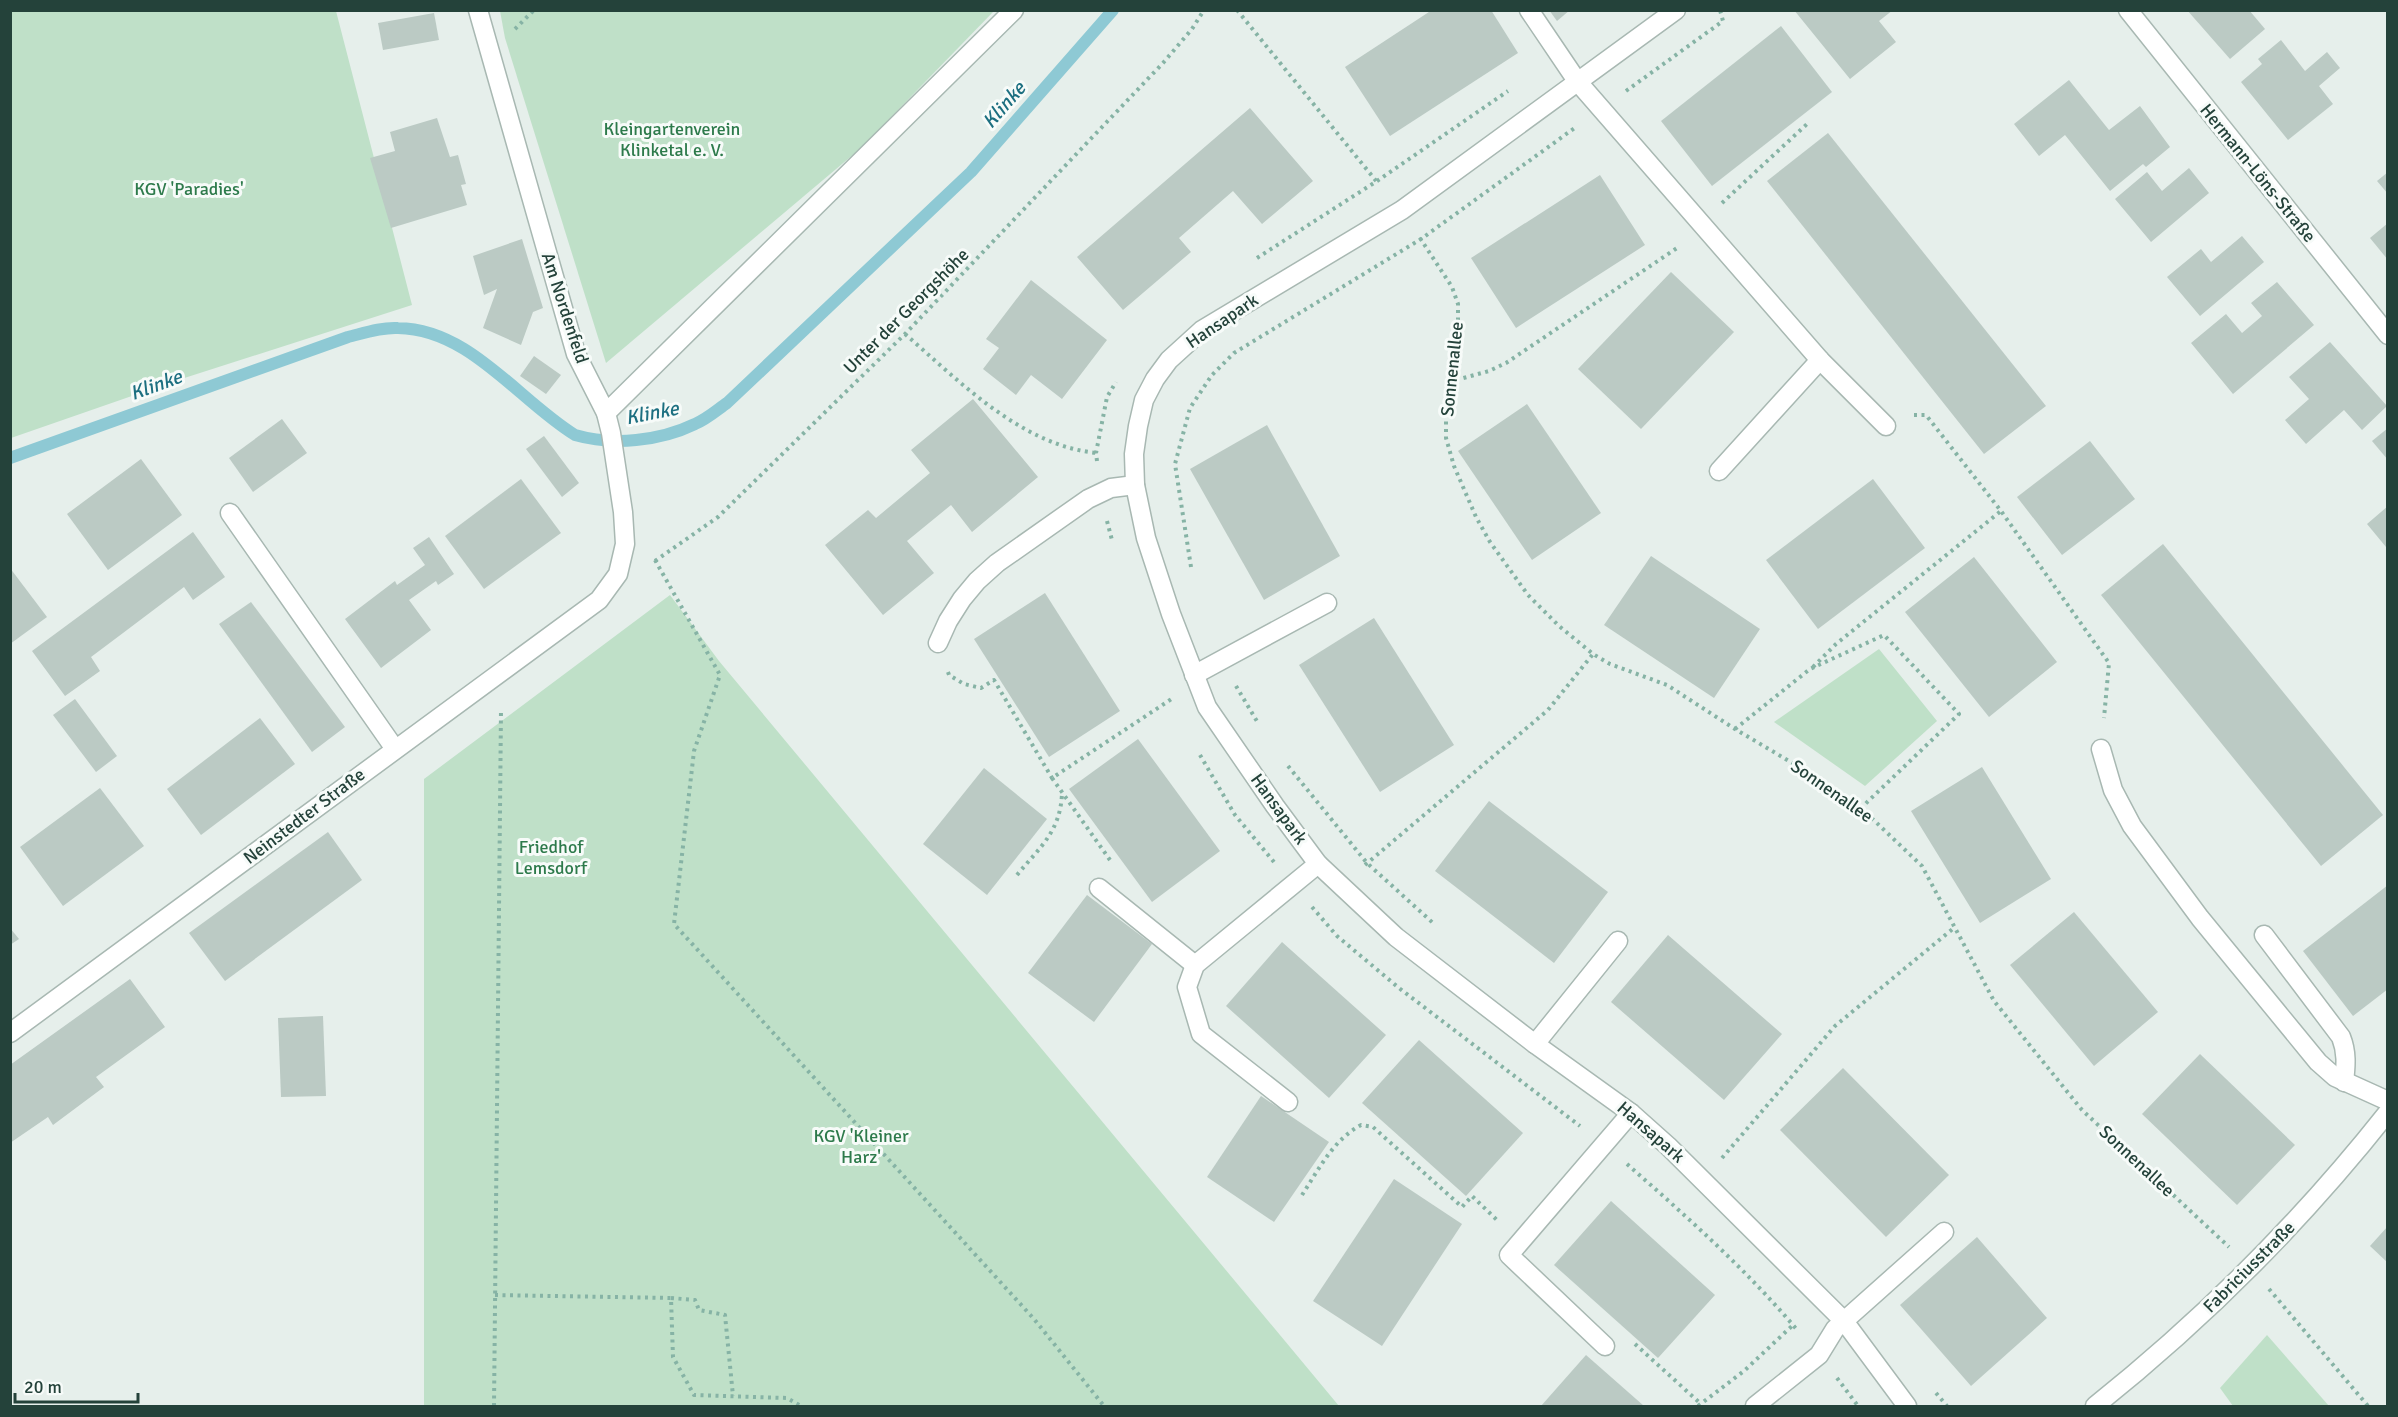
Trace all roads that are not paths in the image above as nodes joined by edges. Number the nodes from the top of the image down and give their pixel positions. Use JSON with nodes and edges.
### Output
{"nodes":[{"id":1,"x":478,"y":10,"type":"edge"},
{"id":2,"x":1014,"y":10,"type":"edge"},
{"id":3,"x":1528,"y":10,"type":"edge"},
{"id":4,"x":1676,"y":10,"type":"edge"},
{"id":5,"x":2128,"y":10,"type":"edge"},
{"id":6,"x":1577,"y":81,"type":"junction"},
{"id":7,"x":2388,"y":335,"type":"edge"},
{"id":8,"x":1820,"y":360,"type":"junction"},
{"id":9,"x":606,"y":413,"type":"junction"},
{"id":10,"x":1886,"y":426,"type":"road end"},
{"id":11,"x":1719,"y":471,"type":"dead end"},
{"id":12,"x":1135,"y":484,"type":"junction"},
{"id":13,"x":230,"y":513,"type":"dead end"},
{"id":14,"x":599,"y":600,"type":"joint"},
{"id":15,"x":1327,"y":603,"type":"dead end"},
{"id":16,"x":938,"y":643,"type":"road end"},
{"id":17,"x":1194,"y":675,"type":"junction"},
{"id":18,"x":395,"y":749,"type":"junction"},
{"id":19,"x":2101,"y":749,"type":"road end"},
{"id":20,"x":1318,"y":864,"type":"junction"},
{"id":21,"x":1099,"y":888,"type":"dead end"},
{"id":22,"x":2264,"y":935,"type":"dead end"},
{"id":23,"x":1618,"y":941,"type":"dead end"},
{"id":24,"x":1195,"y":965,"type":"junction"},
{"id":25,"x":10,"y":1033,"type":"edge"},
{"id":26,"x":1535,"y":1044,"type":"junction"},
{"id":27,"x":2344,"y":1082,"type":"junction"},
{"id":28,"x":2388,"y":1101,"type":"edge"},
{"id":29,"x":1288,"y":1102,"type":"dead end"},
{"id":30,"x":2388,"y":1112,"type":"edge"},
{"id":31,"x":1631,"y":1113,"type":"junction"},
{"id":32,"x":1944,"y":1232,"type":"dead end"},
{"id":33,"x":1844,"y":1321,"type":"junction"},
{"id":34,"x":1605,"y":1346,"type":"dead end"},
{"id":35,"x":1755,"y":1407,"type":"edge"},
{"id":36,"x":1907,"y":1407,"type":"edge"},
{"id":37,"x":2095,"y":1407,"type":"edge"}],
"edges":[{"from":1,"to":9,"type":"street","name":"Am Nordenfeld"},
{"from":2,"to":9,"type":"street"},
{"from":3,"to":6,"type":"street"},
{"from":4,"to":6,"type":"street","name":"Hansapark"},
{"from":5,"to":7,"type":"street","name":"Hermann-Löns-Straße"},
{"from":6,"to":8,"type":"street"},
{"from":6,"to":12,"type":"street","name":"Hansapark"},
{"from":8,"to":10,"type":"street"},
{"from":8,"to":11,"type":"street"},
{"from":9,"to":14,"type":"street","name":"Am Nordenfeld"},
{"from":12,"to":16,"type":"street"},
{"from":12,"to":17,"type":"street","name":"Hansapark"},
{"from":13,"to":18,"type":"street"},
{"from":14,"to":18,"type":"street","name":"Neinstedter Straße"},
{"from":15,"to":17,"type":"street"},
{"from":17,"to":20,"type":"street","name":"Hansapark"},
{"from":18,"to":25,"type":"street","name":"Neinstedter Straße"},
{"from":19,"to":27,"type":"street"},
{"from":20,"to":24,"type":"street"},
{"from":20,"to":26,"type":"street","name":"Hansapark"},
{"from":21,"to":24,"type":"street"},
{"from":22,"to":27,"type":"street"},
{"from":23,"to":26,"type":"street"},
{"from":24,"to":29,"type":"street"},
{"from":26,"to":31,"type":"street","name":"Hansapark"},
{"from":27,"to":28,"type":"street"},
{"from":30,"to":37,"type":"street","name":"Fabriciusstraße"},
{"from":31,"to":33,"type":"street","name":"Hansapark"},
{"from":31,"to":34,"type":"street"},
{"from":32,"to":33,"type":"street"},
{"from":33,"to":35,"type":"street"},
{"from":33,"to":36,"type":"street","name":"Hansapark"}]}
